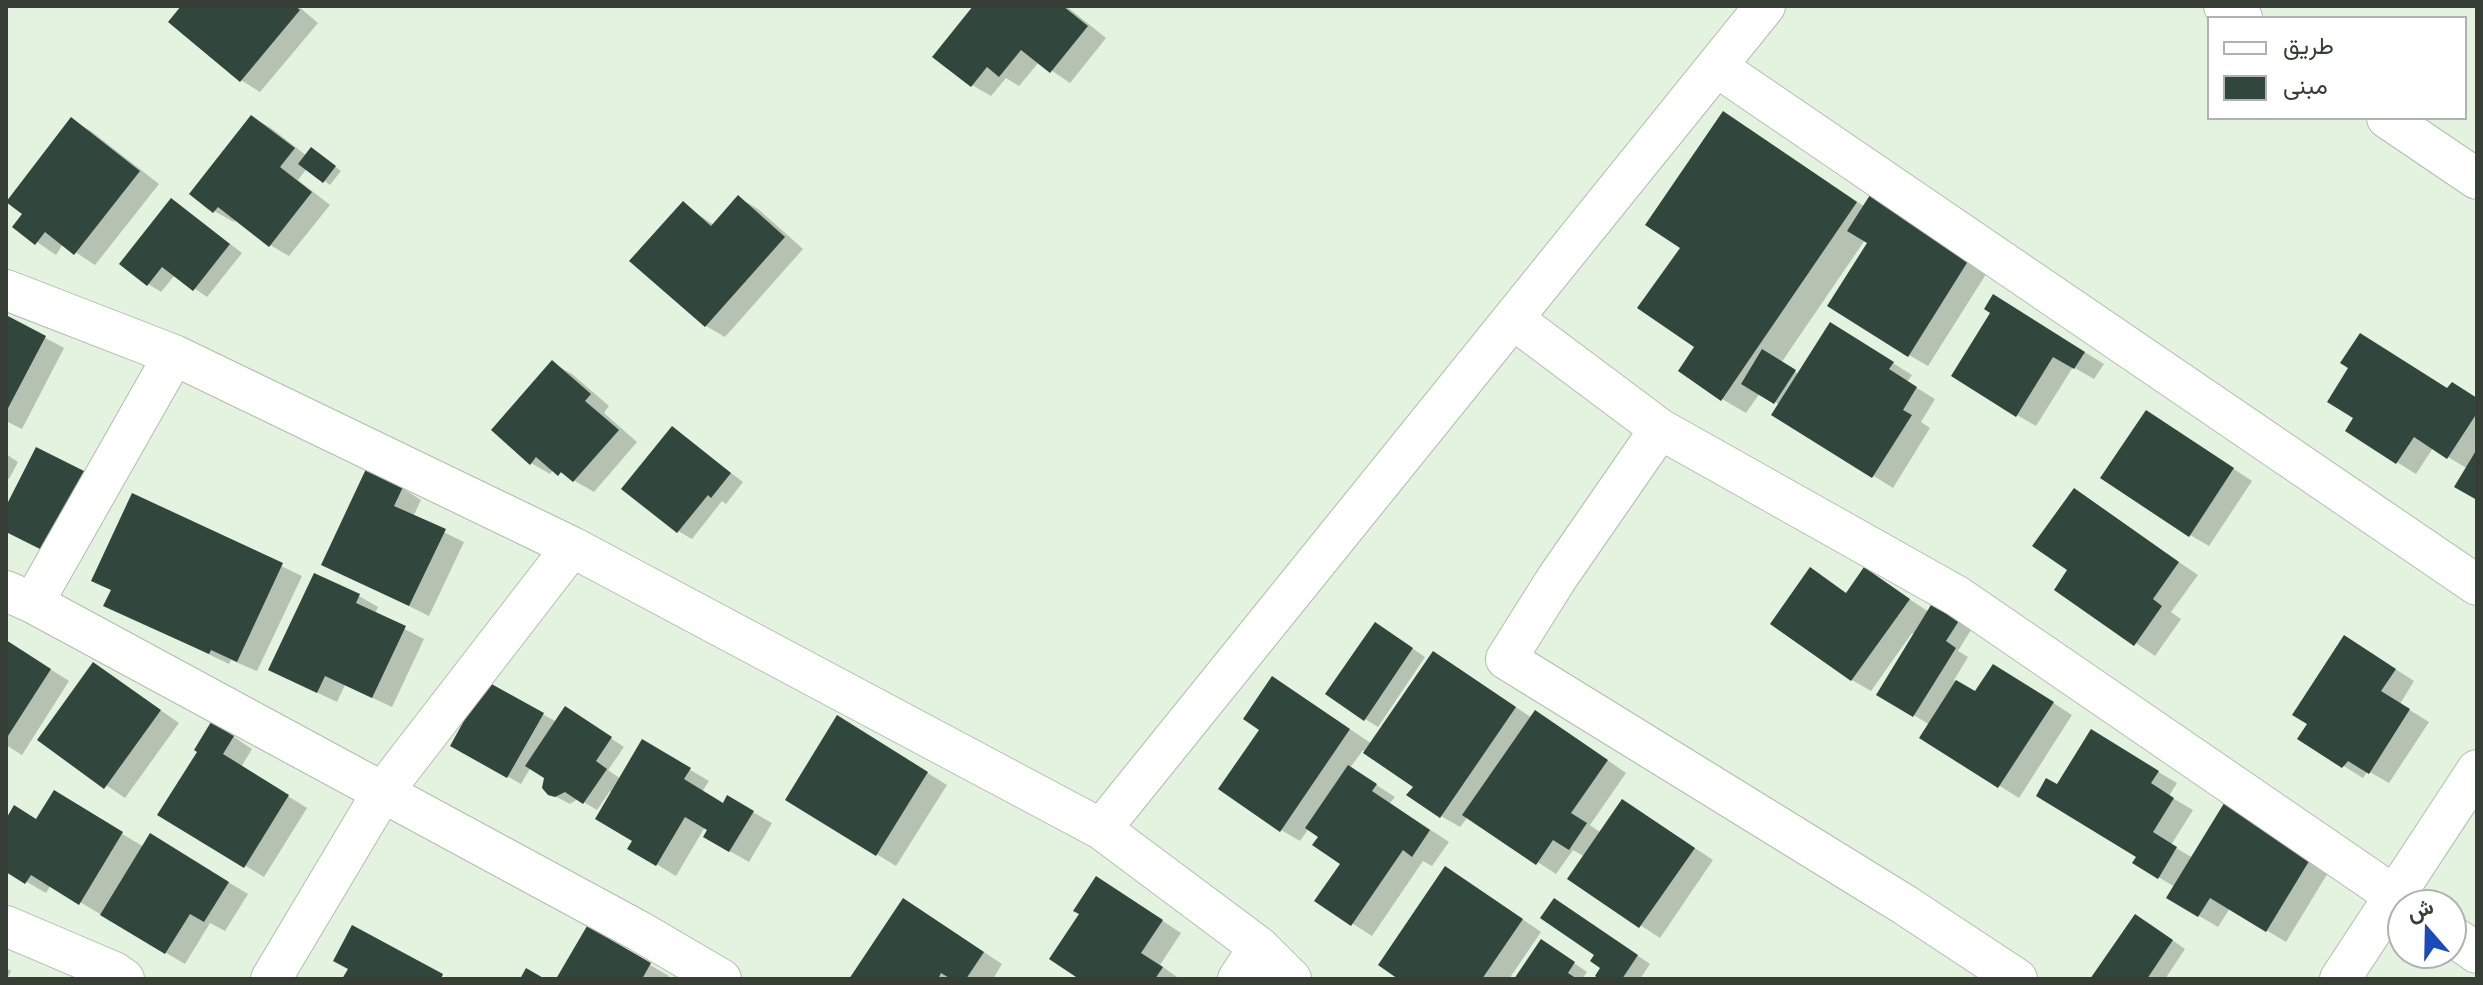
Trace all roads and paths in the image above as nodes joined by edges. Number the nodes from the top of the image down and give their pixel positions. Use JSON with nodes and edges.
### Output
{"nodes":[{"id":1,"x":1765,"y":6,"type":"edge"},
{"id":2,"x":1717,"y":67,"type":"junction"},
{"id":3,"x":2390,"y":120,"type":"edge"},
{"id":4,"x":2477,"y":179,"type":"edge"},
{"id":5,"x":6,"y":290,"type":"edge"},
{"id":6,"x":1513,"y":319,"type":"junction"},
{"id":7,"x":174,"y":355,"type":"junction"},
{"id":8,"x":1660,"y":429,"type":"junction"},
{"id":9,"x":572,"y":547,"type":"junction"},
{"id":10,"x":2477,"y":585,"type":"edge"},
{"id":11,"x":20,"y":597,"type":"edge"},
{"id":12,"x":2477,"y":770,"type":"edge"},
{"id":13,"x":382,"y":793,"type":"junction"},
{"id":14,"x":1101,"y":829,"type":"junction"},
{"id":15,"x":2407,"y":889,"type":"edge"},
{"id":16,"x":2387,"y":890,"type":"edge"},
{"id":17,"x":2387,"y":918,"type":"edge"},
{"id":18,"x":6,"y":926,"type":"edge"},
{"id":19,"x":1248,"y":963,"type":"edge"},
{"id":20,"x":124,"y":979,"type":"edge"},
{"id":21,"x":271,"y":979,"type":"edge"},
{"id":22,"x":721,"y":979,"type":"edge"},
{"id":23,"x":1291,"y":979,"type":"edge"},
{"id":24,"x":2017,"y":979,"type":"edge"},
{"id":25,"x":2340,"y":979,"type":"edge"}],
"edges":[{"from":1,"to":2,"type":"street"},
{"from":2,"to":6,"type":"street"},
{"from":2,"to":10,"type":"street"},
{"from":3,"to":4,"type":"street"},
{"from":5,"to":7,"type":"street"},
{"from":6,"to":8,"type":"street"},
{"from":6,"to":14,"type":"street"},
{"from":7,"to":9,"type":"street"},
{"from":7,"to":11,"type":"street"},
{"from":8,"to":16,"type":"street"},
{"from":8,"to":24,"type":"street"},
{"from":9,"to":13,"type":"street"},
{"from":9,"to":14,"type":"street"},
{"from":11,"to":13,"type":"street"},
{"from":12,"to":15,"type":"street"},
{"from":13,"to":21,"type":"street"},
{"from":13,"to":22,"type":"street"},
{"from":14,"to":19,"type":"street"},
{"from":17,"to":25,"type":"street"},
{"from":18,"to":20,"type":"street"},
{"from":19,"to":23,"type":"street"}]}
